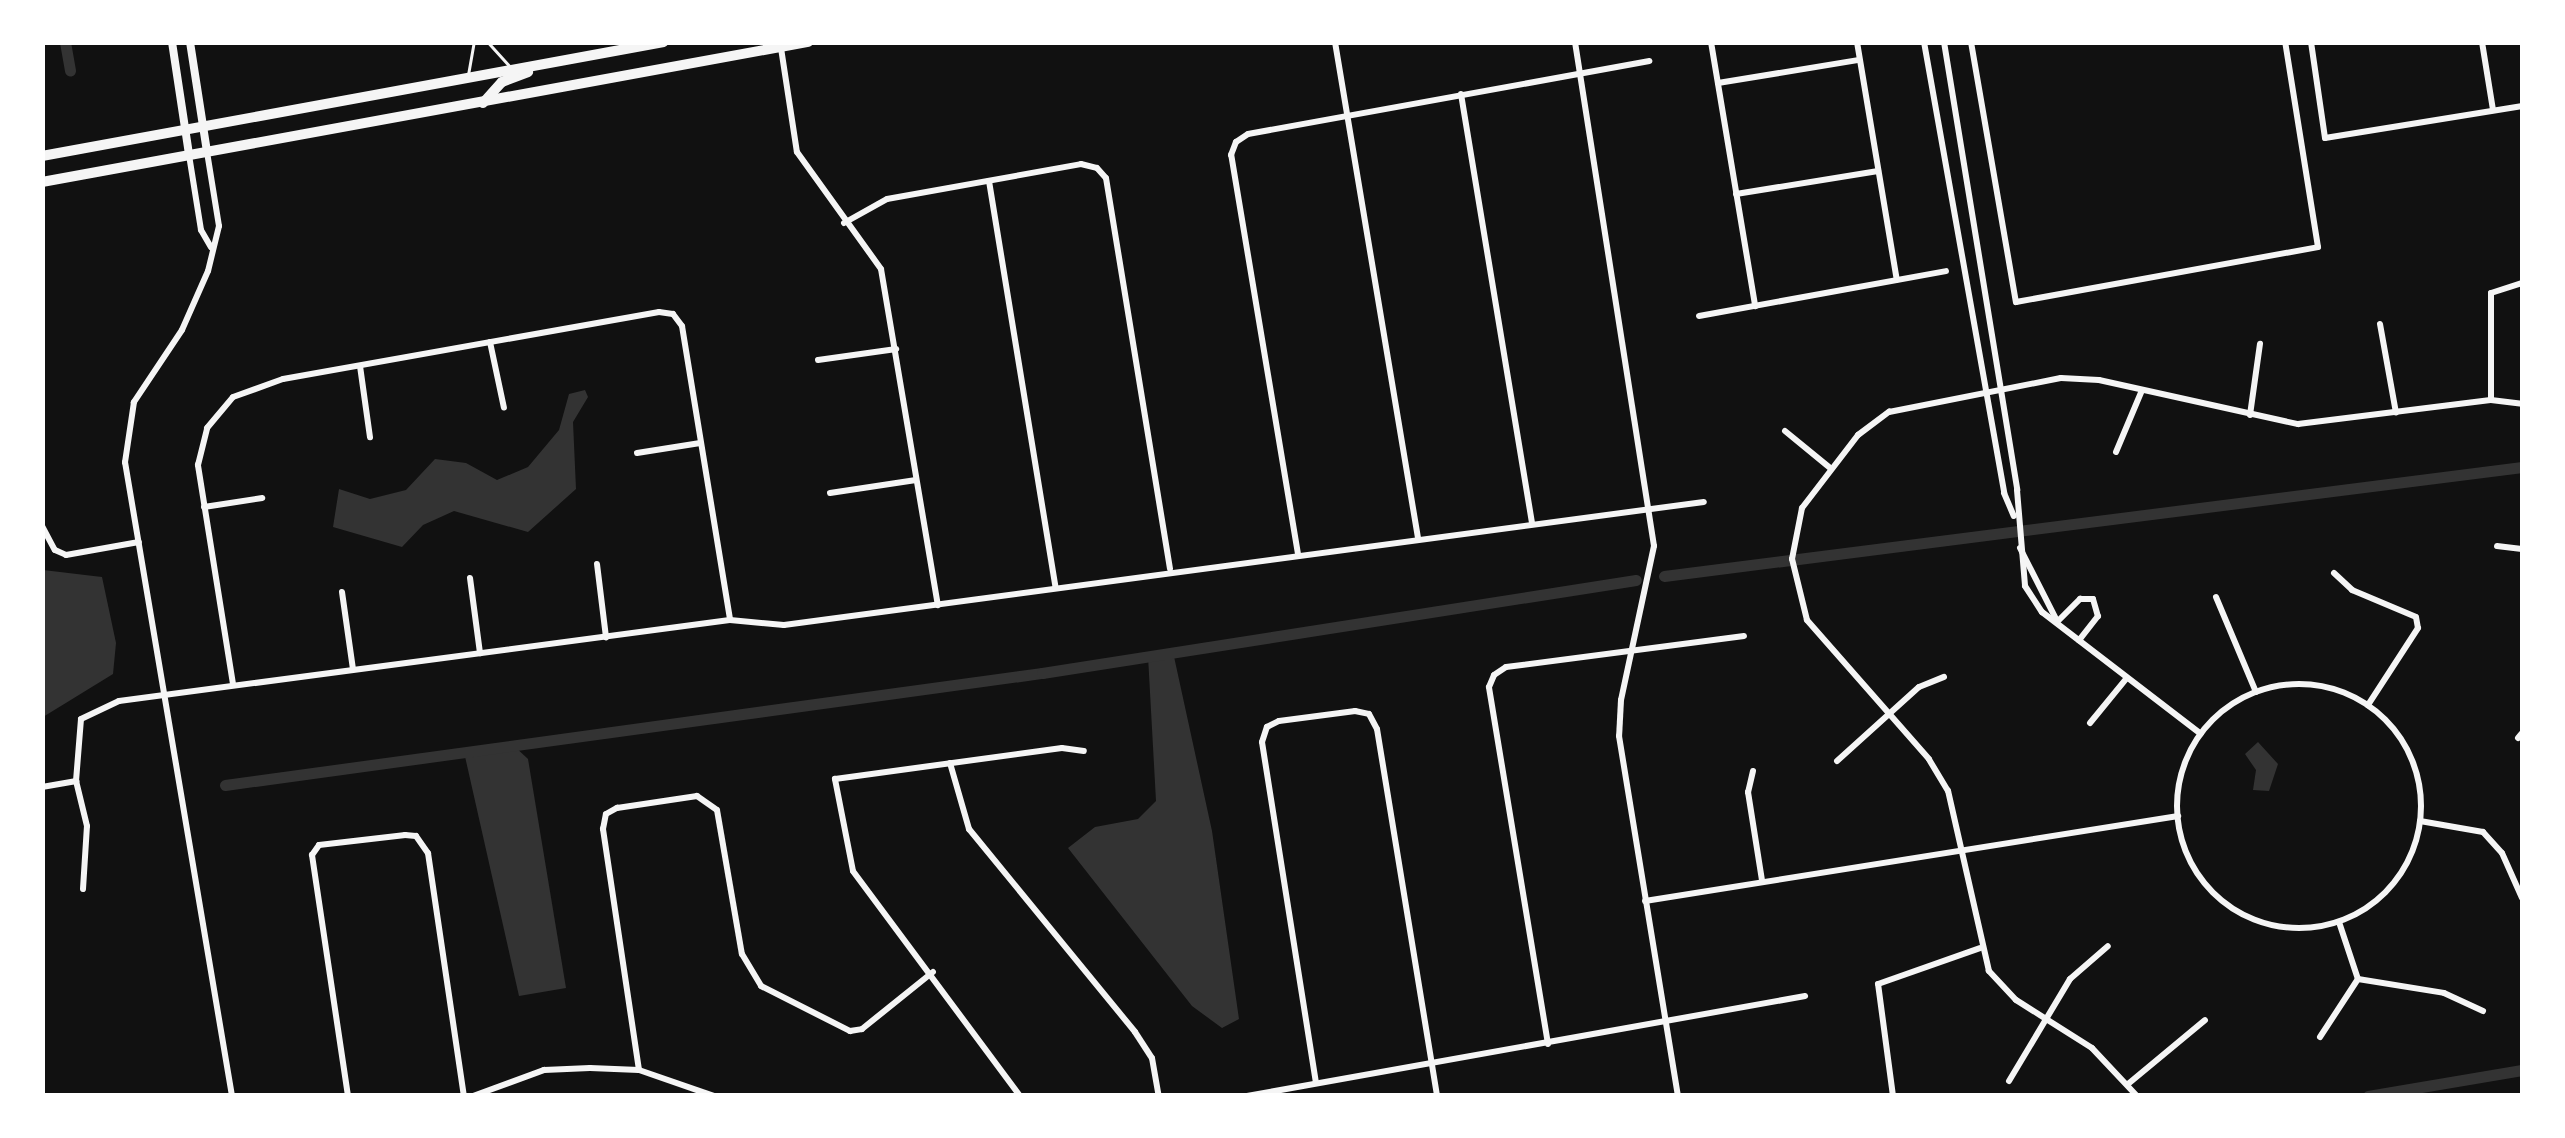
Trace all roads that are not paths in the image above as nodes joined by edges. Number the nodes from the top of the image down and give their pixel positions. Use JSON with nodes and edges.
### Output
{"nodes":[{"id":1,"x":172,"y":42,"type":"edge"},
{"id":2,"x":190,"y":42,"type":"edge"},
{"id":3,"x":474,"y":42,"type":"edge"},
{"id":4,"x":488,"y":42,"type":"edge"},
{"id":5,"x":664,"y":42,"type":"edge"},
{"id":6,"x":753,"y":42,"type":"edge"},
{"id":7,"x":808,"y":42,"type":"edge"},
{"id":8,"x":1335,"y":42,"type":"edge"},
{"id":9,"x":1575,"y":42,"type":"edge"},
{"id":10,"x":1711,"y":42,"type":"edge"},
{"id":11,"x":1856,"y":42,"type":"edge"},
{"id":12,"x":1924,"y":42,"type":"edge"},
{"id":13,"x":1944,"y":42,"type":"edge"},
{"id":14,"x":1971,"y":42,"type":"edge"},
{"id":15,"x":2285,"y":42,"type":"edge"},
{"id":16,"x":2311,"y":42,"type":"edge"},
{"id":17,"x":2482,"y":42,"type":"edge"},
{"id":18,"x":782,"y":45,"type":"edge"},
{"id":19,"x":735,"y":55,"type":"junction"},
{"id":20,"x":1649,"y":60,"type":"dead end"},
{"id":21,"x":1860,"y":60,"type":"junction"},
{"id":22,"x":547,"y":64,"type":"junction"},
{"id":23,"x":514,"y":70,"type":"junction"},
{"id":24,"x":1580,"y":72,"type":"junction"},
{"id":25,"x":466,"y":79,"type":"junction"},
{"id":26,"x":1717,"y":83,"type":"junction"},
{"id":27,"x":1461,"y":94,"type":"junction"},
{"id":28,"x":483,"y":102,"type":"junction"},
{"id":29,"x":2522,"y":106,"type":"edge"},
{"id":30,"x":2493,"y":110,"type":"junction"},
{"id":31,"x":1348,"y":116,"type":"junction"},
{"id":32,"x":203,"y":128,"type":"junction"},
{"id":33,"x":185,"y":132,"type":"junction"},
{"id":34,"x":207,"y":152,"type":"junction"},
{"id":35,"x":189,"y":155,"type":"junction"},
{"id":36,"x":42,"y":156,"type":"edge"},
{"id":37,"x":1878,"y":171,"type":"junction"},
{"id":38,"x":989,"y":181,"type":"junction"},
{"id":39,"x":42,"y":182,"type":"edge"},
{"id":40,"x":1736,"y":194,"type":"junction"},
{"id":41,"x":844,"y":223,"type":"junction"},
{"id":42,"x":212,"y":248,"type":"junction"},
{"id":43,"x":1946,"y":271,"type":"dead end"},
{"id":44,"x":1896,"y":280,"type":"junction"},
{"id":45,"x":2522,"y":283,"type":"edge"},
{"id":46,"x":1755,"y":306,"type":"junction"},
{"id":47,"x":1987,"y":306,"type":"junction"},
{"id":48,"x":1972,"y":310,"type":"junction"},
{"id":49,"x":1699,"y":316,"type":"dead end"},
{"id":50,"x":2380,"y":324,"type":"dead end"},
{"id":51,"x":490,"y":342,"type":"junction"},
{"id":52,"x":2260,"y":344,"type":"dead end"},
{"id":53,"x":896,"y":349,"type":"junction"},
{"id":54,"x":818,"y":360,"type":"dead end"},
{"id":55,"x":360,"y":366,"type":"junction"},
{"id":56,"x":2000,"y":388,"type":"junction"},
{"id":57,"x":1986,"y":390,"type":"junction"},
{"id":58,"x":2142,"y":390,"type":"junction"},
{"id":59,"x":2491,"y":400,"type":"junction"},
{"id":60,"x":2522,"y":404,"type":"edge"},
{"id":61,"x":504,"y":408,"type":"dead end"},
{"id":62,"x":2396,"y":413,"type":"junction"},
{"id":63,"x":2250,"y":416,"type":"junction"},
{"id":64,"x":1784,"y":431,"type":"dead end"},
{"id":65,"x":370,"y":437,"type":"dead end"},
{"id":66,"x":700,"y":443,"type":"junction"},
{"id":67,"x":2116,"y":452,"type":"dead end"},
{"id":68,"x":637,"y":453,"type":"dead end"},
{"id":69,"x":1829,"y":467,"type":"junction"},
{"id":70,"x":916,"y":480,"type":"junction"},
{"id":71,"x":830,"y":493,"type":"dead end"},
{"id":72,"x":262,"y":498,"type":"dead end"},
{"id":73,"x":1704,"y":502,"type":"dead end"},
{"id":74,"x":204,"y":507,"type":"junction"},
{"id":75,"x":1650,"y":508,"type":"junction"},
{"id":76,"x":2015,"y":517,"type":"junction"},
{"id":77,"x":1532,"y":522,"type":"junction"},
{"id":78,"x":42,"y":526,"type":"edge"},
{"id":79,"x":1418,"y":538,"type":"junction"},
{"id":80,"x":139,"y":542,"type":"junction"},
{"id":81,"x":2019,"y":545,"type":"junction"},
{"id":82,"x":2497,"y":546,"type":"dead end"},
{"id":83,"x":2522,"y":549,"type":"edge"},
{"id":84,"x":1298,"y":554,"type":"junction"},
{"id":85,"x":597,"y":564,"type":"dead end"},
{"id":86,"x":1170,"y":570,"type":"junction"},
{"id":87,"x":2334,"y":574,"type":"dead end"},
{"id":88,"x":470,"y":578,"type":"dead end"},
{"id":89,"x":1056,"y":588,"type":"junction"},
{"id":90,"x":342,"y":592,"type":"dead end"},
{"id":91,"x":2216,"y":597,"type":"dead end"},
{"id":92,"x":938,"y":605,"type":"junction"},
{"id":93,"x":730,"y":620,"type":"junction"},
{"id":94,"x":2057,"y":622,"type":"junction"},
{"id":95,"x":1744,"y":636,"type":"dead end"},
{"id":96,"x":606,"y":637,"type":"junction"},
{"id":97,"x":2079,"y":640,"type":"junction"},
{"id":98,"x":1630,"y":650,"type":"junction"},
{"id":99,"x":480,"y":654,"type":"junction"},
{"id":100,"x":353,"y":669,"type":"junction"},
{"id":101,"x":1944,"y":678,"type":"dead end"},
{"id":102,"x":2126,"y":679,"type":"junction"},
{"id":103,"x":234,"y":684,"type":"junction"},
{"id":104,"x":2256,"y":692,"type":"junction"},
{"id":105,"x":163,"y":694,"type":"junction"},
{"id":106,"x":2368,"y":705,"type":"junction"},
{"id":107,"x":1889,"y":716,"type":"junction"},
{"id":108,"x":2090,"y":723,"type":"dead end"},
{"id":109,"x":2201,"y":734,"type":"junction"},
{"id":110,"x":1084,"y":751,"type":"dead end"},
{"id":111,"x":1837,"y":761,"type":"dead end"},
{"id":112,"x":950,"y":762,"type":"junction"},
{"id":113,"x":1753,"y":771,"type":"dead end"},
{"id":114,"x":76,"y":781,"type":"junction"},
{"id":115,"x":42,"y":788,"type":"edge"},
{"id":116,"x":2178,"y":816,"type":"junction"},
{"id":117,"x":2420,"y":820,"type":"junction"},
{"id":118,"x":1963,"y":851,"type":"junction"},
{"id":119,"x":1762,"y":880,"type":"junction"},
{"id":120,"x":84,"y":889,"type":"dead end"},
{"id":121,"x":2522,"y":898,"type":"edge"},
{"id":122,"x":1646,"y":902,"type":"junction"},
{"id":123,"x":2338,"y":922,"type":"junction"},
{"id":124,"x":2108,"y":946,"type":"dead end"},
{"id":125,"x":1980,"y":948,"type":"junction"},
{"id":126,"x":932,"y":972,"type":"junction"},
{"id":127,"x":2358,"y":979,"type":"junction"},
{"id":128,"x":1805,"y":996,"type":"dead end"},
{"id":129,"x":2483,"y":1011,"type":"dead end"},
{"id":130,"x":2046,"y":1019,"type":"junction"},
{"id":131,"x":2205,"y":1020,"type":"dead end"},
{"id":132,"x":1665,"y":1021,"type":"junction"},
{"id":133,"x":2320,"y":1038,"type":"dead end"},
{"id":134,"x":1548,"y":1044,"type":"junction"},
{"id":135,"x":1432,"y":1065,"type":"junction"},
{"id":136,"x":639,"y":1070,"type":"junction"},
{"id":137,"x":2009,"y":1081,"type":"dead end"},
{"id":138,"x":1316,"y":1083,"type":"junction"},
{"id":139,"x":2128,"y":1084,"type":"junction"},
{"id":140,"x":232,"y":1096,"type":"edge"},
{"id":141,"x":348,"y":1096,"type":"edge"},
{"id":142,"x":464,"y":1096,"type":"edge"},
{"id":143,"x":473,"y":1096,"type":"edge"},
{"id":144,"x":714,"y":1096,"type":"edge"},
{"id":145,"x":1020,"y":1096,"type":"edge"},
{"id":146,"x":1159,"y":1096,"type":"edge"},
{"id":147,"x":1247,"y":1096,"type":"edge"},
{"id":148,"x":1437,"y":1096,"type":"edge"},
{"id":149,"x":1678,"y":1096,"type":"edge"},
{"id":150,"x":1893,"y":1096,"type":"edge"},
{"id":151,"x":2137,"y":1096,"type":"edge"}],
"edges":[{"from":1,"to":33,"type":"street"},
{"from":2,"to":32,"type":"street"},
{"from":3,"to":25,"type":"lane"},
{"from":4,"to":23,"type":"lane"},
{"from":5,"to":22,"type":"main road"},
{"from":6,"to":19,"type":"main road"},
{"from":7,"to":18,"type":"main road"},
{"from":8,"to":31,"type":"street"},
{"from":9,"to":24,"type":"street"},
{"from":10,"to":26,"type":"street"},
{"from":11,"to":21,"type":"street"},
{"from":12,"to":48,"type":"street"},
{"from":13,"to":47,"type":"street"},
{"from":14,"to":15,"type":"street"},
{"from":16,"to":30,"type":"street"},
{"from":17,"to":30,"type":"street"},
{"from":18,"to":19,"type":"main road"},
{"from":18,"to":41,"type":"street"},
{"from":19,"to":28,"type":"main road"},
{"from":20,"to":24,"type":"street"},
{"from":21,"to":26,"type":"street"},
{"from":21,"to":37,"type":"street"},
{"from":22,"to":23,"type":"main road"},
{"from":22,"to":28,"type":"main road"},
{"from":23,"to":25,"type":"main road"},
{"from":24,"to":27,"type":"street"},
{"from":24,"to":75,"type":"street"},
{"from":25,"to":32,"type":"main road"},
{"from":26,"to":40,"type":"street"},
{"from":27,"to":31,"type":"street"},
{"from":27,"to":77,"type":"street"},
{"from":28,"to":34,"type":"main road"},
{"from":29,"to":30,"type":"street"},
{"from":31,"to":79,"type":"street"},
{"from":31,"to":84,"type":"street"},
{"from":32,"to":33,"type":"main road"},
{"from":32,"to":34,"type":"street"},
{"from":33,"to":35,"type":"street"},
{"from":33,"to":36,"type":"main road"},
{"from":34,"to":35,"type":"main road"},
{"from":34,"to":42,"type":"street"},
{"from":35,"to":39,"type":"main road"},
{"from":35,"to":42,"type":"street"},
{"from":37,"to":40,"type":"street"},
{"from":37,"to":44,"type":"street"},
{"from":38,"to":41,"type":"street"},
{"from":38,"to":86,"type":"street"},
{"from":38,"to":89,"type":"street"},
{"from":40,"to":46,"type":"street"},
{"from":41,"to":53,"type":"street"},
{"from":42,"to":80,"type":"street"},
{"from":43,"to":44,"type":"street"},
{"from":44,"to":46,"type":"street"},
{"from":45,"to":59,"type":"street"},
{"from":46,"to":49,"type":"street"},
{"from":47,"to":48,"type":"street"},
{"from":47,"to":56,"type":"street"},
{"from":48,"to":57,"type":"street"},
{"from":50,"to":62,"type":"street"},
{"from":51,"to":55,"type":"street"},
{"from":51,"to":61,"type":"street"},
{"from":51,"to":66,"type":"street"},
{"from":52,"to":63,"type":"street"},
{"from":53,"to":54,"type":"street"},
{"from":53,"to":70,"type":"street"},
{"from":55,"to":65,"type":"street"},
{"from":55,"to":74,"type":"street"},
{"from":56,"to":57,"type":"street"},
{"from":56,"to":58,"type":"street"},
{"from":56,"to":76,"type":"street"},
{"from":57,"to":69,"type":"street"},
{"from":57,"to":76,"type":"street"},
{"from":58,"to":63,"type":"street"},
{"from":58,"to":67,"type":"street"},
{"from":59,"to":60,"type":"street"},
{"from":59,"to":62,"type":"street"},
{"from":62,"to":63,"type":"street"},
{"from":64,"to":69,"type":"street"},
{"from":66,"to":68,"type":"street"},
{"from":66,"to":93,"type":"street"},
{"from":69,"to":107,"type":"street"},
{"from":70,"to":71,"type":"street"},
{"from":70,"to":92,"type":"street"},
{"from":72,"to":74,"type":"street"},
{"from":73,"to":75,"type":"street"},
{"from":74,"to":103,"type":"street"},
{"from":75,"to":77,"type":"street"},
{"from":75,"to":98,"type":"street"},
{"from":76,"to":81,"type":"street"},
{"from":77,"to":79,"type":"street"},
{"from":78,"to":80,"type":"street"},
{"from":79,"to":84,"type":"street"},
{"from":80,"to":105,"type":"street"},
{"from":81,"to":94,"type":"street"},
{"from":81,"to":94,"type":"street"},
{"from":82,"to":83,"type":"street"},
{"from":84,"to":86,"type":"street"},
{"from":85,"to":96,"type":"street"},
{"from":86,"to":89,"type":"street"},
{"from":87,"to":106,"type":"street"},
{"from":88,"to":99,"type":"street"},
{"from":89,"to":92,"type":"street"},
{"from":90,"to":100,"type":"street"},
{"from":91,"to":104,"type":"street"},
{"from":92,"to":93,"type":"street"},
{"from":93,"to":96,"type":"street"},
{"from":94,"to":97,"type":"street"},
{"from":94,"to":97,"type":"street"},
{"from":95,"to":98,"type":"street"},
{"from":96,"to":99,"type":"street"},
{"from":97,"to":102,"type":"street"},
{"from":98,"to":122,"type":"street"},
{"from":98,"to":134,"type":"street"},
{"from":99,"to":100,"type":"street"},
{"from":100,"to":103,"type":"street"},
{"from":101,"to":107,"type":"street"},
{"from":102,"to":108,"type":"street"},
{"from":102,"to":109,"type":"street"},
{"from":103,"to":105,"type":"street"},
{"from":104,"to":106,"type":"street"},
{"from":104,"to":109,"type":"street"},
{"from":105,"to":114,"type":"street"},
{"from":105,"to":140,"type":"street"},
{"from":106,"to":117,"type":"street"},
{"from":107,"to":111,"type":"street"},
{"from":107,"to":118,"type":"street"},
{"from":109,"to":116,"type":"street"},
{"from":110,"to":112,"type":"street"},
{"from":112,"to":126,"type":"street"},
{"from":112,"to":146,"type":"street"},
{"from":113,"to":119,"type":"street"},
{"from":114,"to":115,"type":"street"},
{"from":114,"to":120,"type":"street"},
{"from":116,"to":118,"type":"street"},
{"from":116,"to":123,"type":"street"},
{"from":117,"to":121,"type":"street"},
{"from":117,"to":123,"type":"street"},
{"from":118,"to":119,"type":"street"},
{"from":118,"to":125,"type":"street"},
{"from":119,"to":122,"type":"street"},
{"from":122,"to":132,"type":"street"},
{"from":123,"to":127,"type":"street"},
{"from":124,"to":130,"type":"street"},
{"from":125,"to":130,"type":"street"},
{"from":125,"to":150,"type":"street"},
{"from":126,"to":136,"type":"street"},
{"from":126,"to":145,"type":"street"},
{"from":127,"to":129,"type":"street"},
{"from":127,"to":133,"type":"street"},
{"from":128,"to":132,"type":"street"},
{"from":130,"to":137,"type":"street"},
{"from":130,"to":139,"type":"street"},
{"from":131,"to":139,"type":"street"},
{"from":132,"to":134,"type":"street"},
{"from":132,"to":149,"type":"street"},
{"from":134,"to":135,"type":"street"},
{"from":135,"to":138,"type":"street"},
{"from":135,"to":138,"type":"street"},
{"from":135,"to":148,"type":"street"},
{"from":136,"to":143,"type":"street"},
{"from":136,"to":144,"type":"street"},
{"from":138,"to":147,"type":"street"},
{"from":139,"to":151,"type":"street"},
{"from":141,"to":142,"type":"street"}]}
